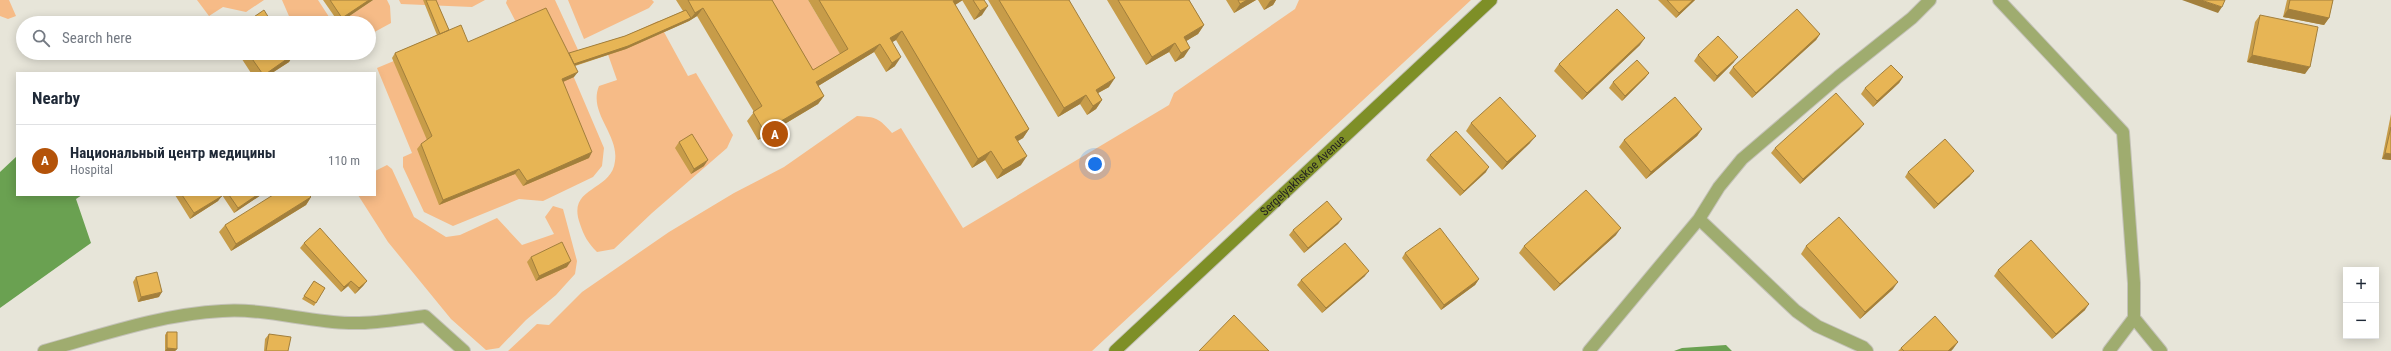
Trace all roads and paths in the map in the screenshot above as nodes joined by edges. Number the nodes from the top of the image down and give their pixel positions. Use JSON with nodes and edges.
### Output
{"nodes":[{"id":1,"x":1492,"y":0,"type":"edge"},
{"id":2,"x":1930,"y":0,"type":"edge"},
{"id":3,"x":1999,"y":0,"type":"edge"},
{"id":4,"x":1699,"y":219,"type":"junction"},
{"id":5,"x":2134,"y":318,"type":"junction"},
{"id":6,"x":44,"y":351,"type":"edge"},
{"id":7,"x":464,"y":351,"type":"edge"},
{"id":8,"x":1115,"y":351,"type":"edge"},
{"id":9,"x":1589,"y":351,"type":"edge"},
{"id":10,"x":1867,"y":351,"type":"edge"},
{"id":11,"x":2109,"y":351,"type":"edge"},
{"id":12,"x":2161,"y":351,"type":"edge"}],
"edges":[{"from":1,"to":8,"type":"main road","name":"Sergelyakhskoe Avenue"},
{"from":2,"to":4,"type":"street"},
{"from":3,"to":5,"type":"street"},
{"from":4,"to":9,"type":"street"},
{"from":4,"to":10,"type":"street"},
{"from":5,"to":11,"type":"street"},
{"from":5,"to":12,"type":"street"},
{"from":6,"to":7,"type":"street"}]}
